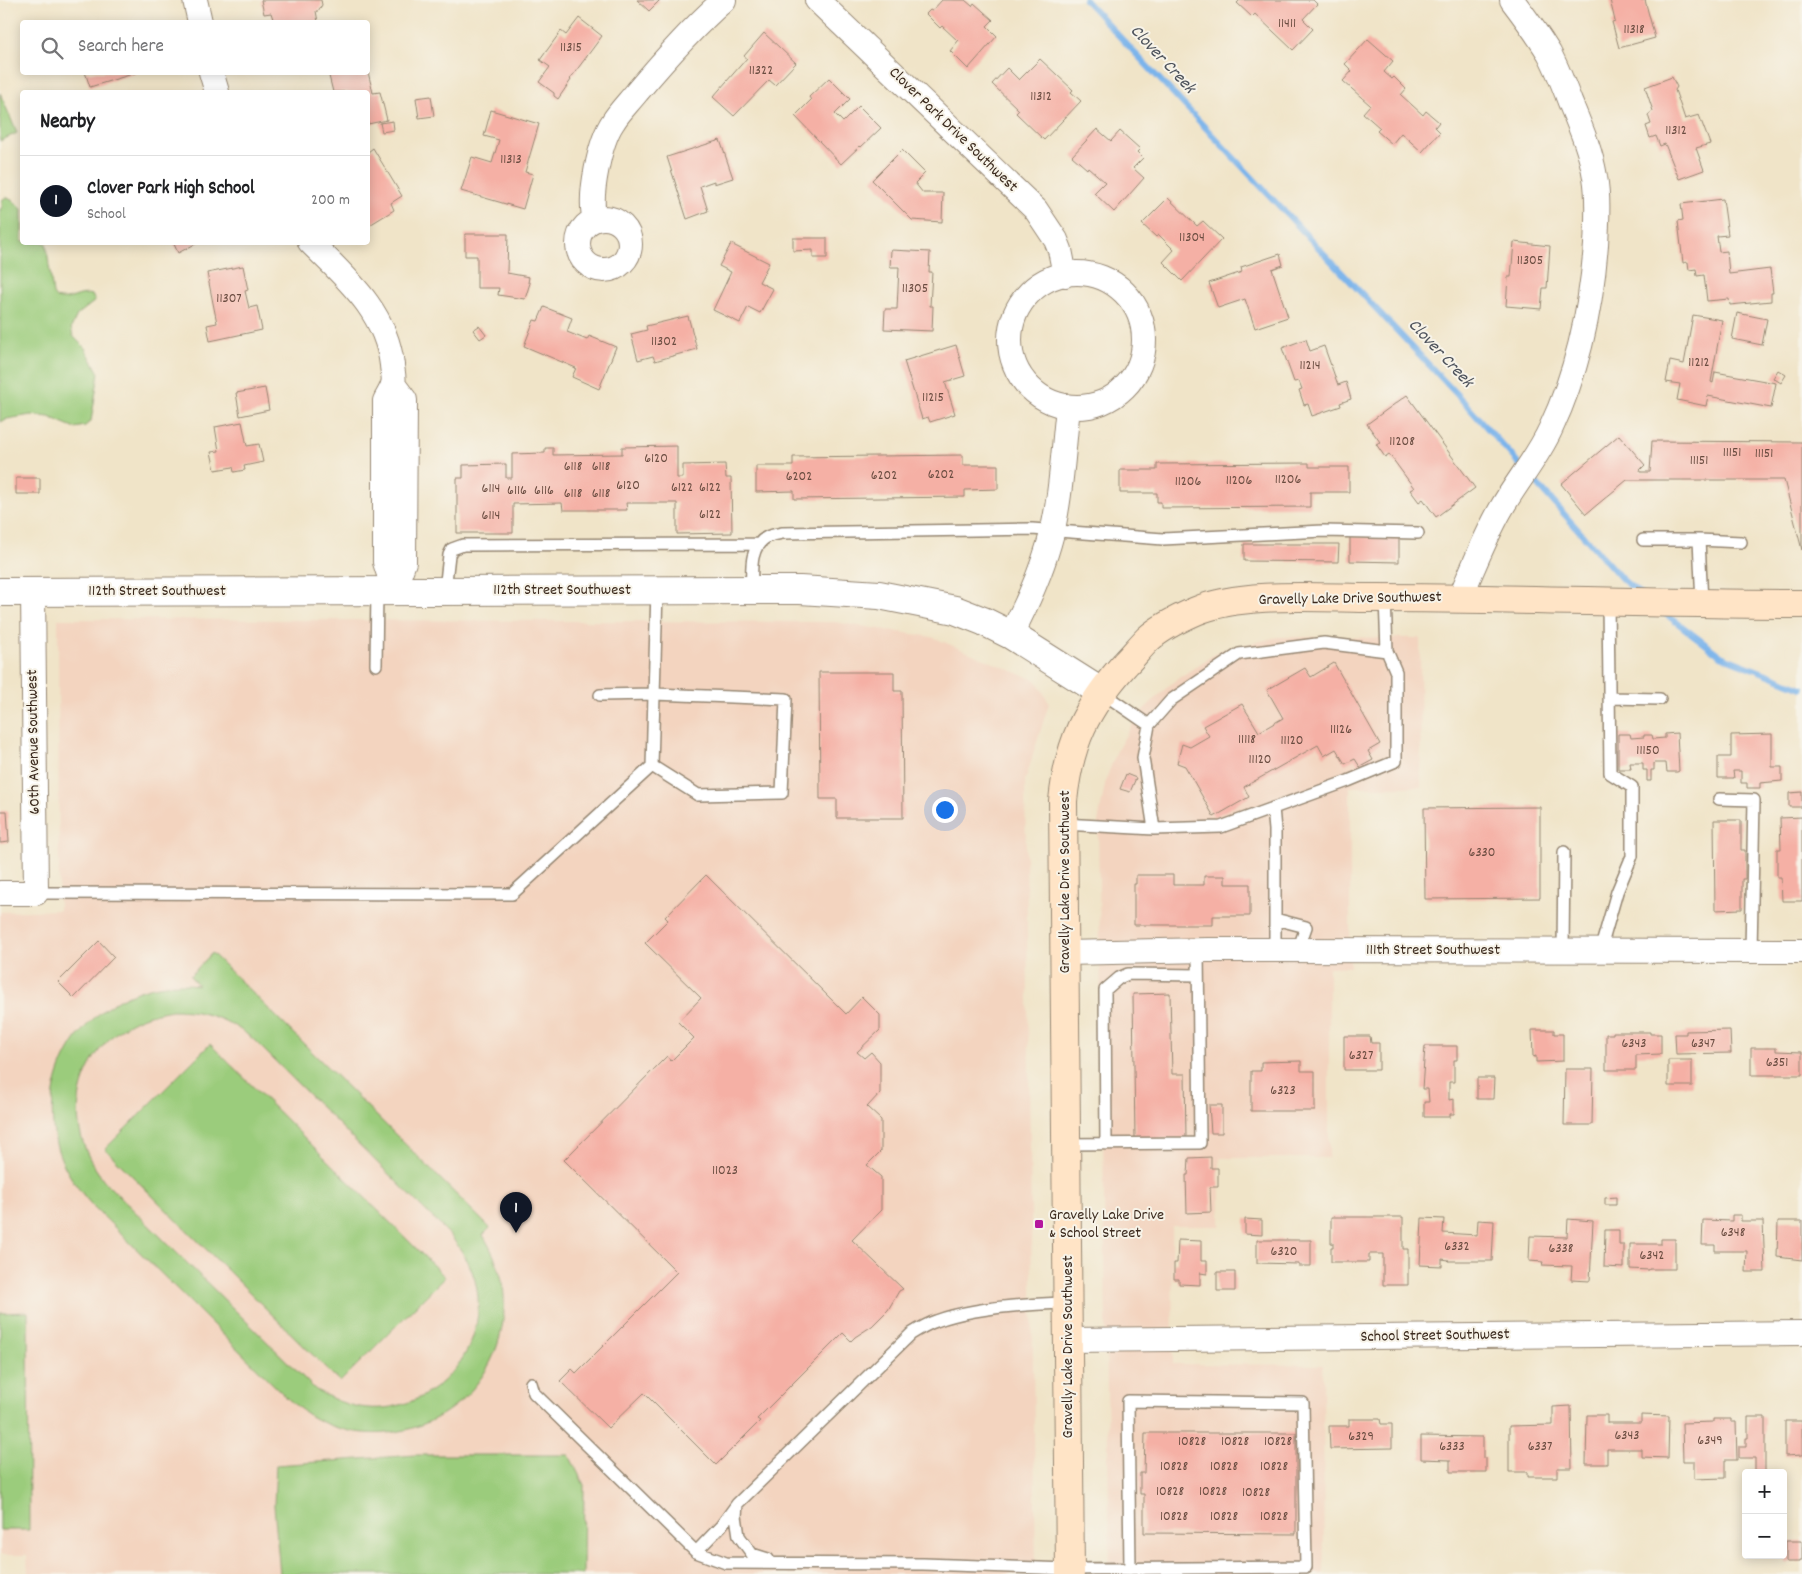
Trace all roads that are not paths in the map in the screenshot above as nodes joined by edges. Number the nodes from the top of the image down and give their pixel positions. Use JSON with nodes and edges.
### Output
{"nodes":[{"id":1,"x":195,"y":0,"type":"edge"},
{"id":2,"x":724,"y":0,"type":"edge"},
{"id":3,"x":817,"y":0,"type":"edge"},
{"id":4,"x":1512,"y":0,"type":"edge"},
{"id":5,"x":200,"y":20,"type":"edge"},
{"id":6,"x":211,"y":75,"type":"edge"},
{"id":7,"x":216,"y":90,"type":"edge"},
{"id":8,"x":595,"y":219,"type":"dead end"},
{"id":9,"x":313,"y":245,"type":"edge"},
{"id":10,"x":1065,"y":275,"type":"junction"},
{"id":11,"x":1068,"y":408,"type":"junction"},
{"id":12,"x":1052,"y":531,"type":"junction"},
{"id":13,"x":1418,"y":533,"type":"dead end"},
{"id":14,"x":1643,"y":540,"type":"dead end"},
{"id":15,"x":1699,"y":540,"type":"junction"},
{"id":16,"x":1741,"y":542,"type":"dead end"},
{"id":17,"x":760,"y":544,"type":"junction"},
{"id":18,"x":386,"y":590,"type":"junction"},
{"id":19,"x":445,"y":590,"type":"junction"},
{"id":20,"x":657,"y":590,"type":"junction"},
{"id":21,"x":752,"y":590,"type":"junction"},
{"id":22,"x":1802,"y":590,"type":"edge"},
{"id":23,"x":33,"y":591,"type":"junction"},
{"id":24,"x":0,"y":592,"type":"edge"},
{"id":25,"x":1385,"y":598,"type":"junction"},
{"id":26,"x":1460,"y":598,"type":"junction"},
{"id":27,"x":1608,"y":602,"type":"junction"},
{"id":28,"x":1702,"y":603,"type":"junction"},
{"id":29,"x":1729,"y":604,"type":"junction"},
{"id":30,"x":1802,"y":604,"type":"edge"},
{"id":31,"x":1012,"y":636,"type":"junction"},
{"id":32,"x":1387,"y":652,"type":"junction"},
{"id":33,"x":376,"y":666,"type":"dead end"},
{"id":34,"x":1101,"y":692,"type":"junction"},
{"id":35,"x":654,"y":694,"type":"junction"},
{"id":36,"x":600,"y":695,"type":"dead end"},
{"id":37,"x":1609,"y":698,"type":"junction"},
{"id":38,"x":1660,"y":698,"type":"dead end"},
{"id":39,"x":1149,"y":725,"type":"junction"},
{"id":40,"x":652,"y":766,"type":"junction"},
{"id":41,"x":1719,"y":799,"type":"dead end"},
{"id":42,"x":1272,"y":808,"type":"junction"},
{"id":43,"x":1063,"y":824,"type":"junction"},
{"id":44,"x":1154,"y":829,"type":"junction"},
{"id":45,"x":1564,"y":852,"type":"dead end"},
{"id":46,"x":0,"y":893,"type":"edge"},
{"id":47,"x":36,"y":893,"type":"junction"},
{"id":48,"x":1276,"y":919,"type":"junction"},
{"id":49,"x":1198,"y":950,"type":"junction"},
{"id":50,"x":1287,"y":950,"type":"junction"},
{"id":51,"x":1563,"y":950,"type":"junction"},
{"id":52,"x":1600,"y":951,"type":"junction"},
{"id":53,"x":1751,"y":951,"type":"junction"},
{"id":54,"x":1802,"y":951,"type":"edge"},
{"id":55,"x":1064,"y":953,"type":"junction"},
{"id":56,"x":1135,"y":963,"type":"junction"},
{"id":57,"x":1198,"y":975,"type":"junction"},
{"id":58,"x":1066,"y":1144,"type":"junction"},
{"id":59,"x":1106,"y":1144,"type":"junction"},
{"id":60,"x":1067,"y":1304,"type":"junction"},
{"id":61,"x":1802,"y":1333,"type":"edge"},
{"id":62,"x":1067,"y":1340,"type":"junction"},
{"id":63,"x":530,"y":1383,"type":"dead end"},
{"id":64,"x":737,"y":1504,"type":"junction"},
{"id":65,"x":696,"y":1552,"type":"junction"},
{"id":66,"x":777,"y":1562,"type":"junction"},
{"id":67,"x":1130,"y":1569,"type":"junction"},
{"id":68,"x":1070,"y":1572,"type":"edge"}],
"edges":[{"from":1,"to":5,"type":"street"},
{"from":2,"to":8,"type":"street"},
{"from":3,"to":10,"type":"street","name":"Clover Park Drive Southwest"},
{"from":4,"to":26,"type":"street"},
{"from":6,"to":7,"type":"street"},
{"from":9,"to":18,"type":"street"},
{"from":10,"to":11,"type":"street"},
{"from":10,"to":11,"type":"street"},
{"from":11,"to":12,"type":"street"},
{"from":12,"to":13,"type":"lane"},
{"from":12,"to":17,"type":"lane"},
{"from":12,"to":31,"type":"street"},
{"from":14,"to":15,"type":"lane"},
{"from":15,"to":16,"type":"lane"},
{"from":15,"to":28,"type":"lane"},
{"from":17,"to":19,"type":"lane"},
{"from":17,"to":21,"type":"lane"},
{"from":18,"to":19,"type":"street","name":"112th Street Southwest"},
{"from":18,"to":23,"type":"street","name":"112th Street Southwest"},
{"from":18,"to":33,"type":"lane"},
{"from":19,"to":20,"type":"street","name":"112th Street Southwest"},
{"from":20,"to":21,"type":"street","name":"112th Street Southwest"},
{"from":20,"to":35,"type":"lane"},
{"from":21,"to":31,"type":"street","name":"112th Street Southwest"},
{"from":22,"to":29,"type":"main road"},
{"from":23,"to":24,"type":"street","name":"112th Street Southwest"},
{"from":23,"to":47,"type":"street","name":"60th Avenue Southwest"},
{"from":25,"to":26,"type":"main road","name":"Gravelly Lake Drive Southwest"},
{"from":25,"to":32,"type":"lane"},
{"from":25,"to":34,"type":"main road","name":"Gravelly Lake Drive Southwest"},
{"from":26,"to":27,"type":"main road","name":"Gravelly Lake Drive Southwest"},
{"from":27,"to":28,"type":"main road","name":"Gravelly Lake Drive Southwest"},
{"from":27,"to":37,"type":"lane"},
{"from":28,"to":29,"type":"main road","name":"Gravelly Lake Drive Southwest"},
{"from":29,"to":30,"type":"main road","name":"Gravelly Lake Drive Southwest"},
{"from":31,"to":34,"type":"street","name":"112th Street Southwest"},
{"from":32,"to":39,"type":"lane"},
{"from":32,"to":42,"type":"lane"},
{"from":34,"to":39,"type":"lane"},
{"from":34,"to":43,"type":"main road","name":"Gravelly Lake Drive Southwest"},
{"from":35,"to":36,"type":"lane"},
{"from":35,"to":40,"type":"lane"},
{"from":35,"to":40,"type":"lane"},
{"from":37,"to":38,"type":"lane"},
{"from":37,"to":52,"type":"lane"},
{"from":39,"to":44,"type":"lane"},
{"from":40,"to":47,"type":"lane"},
{"from":41,"to":53,"type":"lane"},
{"from":42,"to":44,"type":"lane"},
{"from":42,"to":48,"type":"lane"},
{"from":43,"to":44,"type":"lane"},
{"from":43,"to":55,"type":"main road","name":"Gravelly Lake Drive Southwest"},
{"from":45,"to":51,"type":"lane"},
{"from":46,"to":47,"type":"street"},
{"from":48,"to":50,"type":"lane"},
{"from":48,"to":50,"type":"lane"},
{"from":49,"to":50,"type":"street","name":"111th Street Southwest"},
{"from":49,"to":56,"type":"street","name":"111th Street Southwest"},
{"from":49,"to":57,"type":"lane"},
{"from":50,"to":51,"type":"street","name":"111th Street Southwest"},
{"from":51,"to":52,"type":"street","name":"111th Street Southwest"},
{"from":52,"to":53,"type":"street","name":"111th Street Southwest"},
{"from":53,"to":54,"type":"street","name":"111th Street Southwest"},
{"from":55,"to":56,"type":"street","name":"111th Street Southwest"},
{"from":55,"to":58,"type":"main road","name":"Gravelly Lake Drive Southwest"},
{"from":56,"to":57,"type":"lane"},
{"from":56,"to":59,"type":"lane"},
{"from":57,"to":59,"type":"lane"},
{"from":58,"to":59,"type":"lane"},
{"from":58,"to":60,"type":"main road","name":"Gravelly Lake Drive Southwest"},
{"from":60,"to":62,"type":"main road","name":"Gravelly Lake Drive Southwest"},
{"from":60,"to":64,"type":"lane"},
{"from":61,"to":62,"type":"street","name":"School Street Southwest"},
{"from":62,"to":68,"type":"main road","name":"Gravelly Lake Drive Southwest"},
{"from":63,"to":65,"type":"lane"},
{"from":64,"to":65,"type":"lane"},
{"from":64,"to":66,"type":"lane"},
{"from":65,"to":66,"type":"lane"},
{"from":66,"to":68,"type":"lane"},
{"from":67,"to":67,"type":"lane"},
{"from":67,"to":68,"type":"lane"}]}
